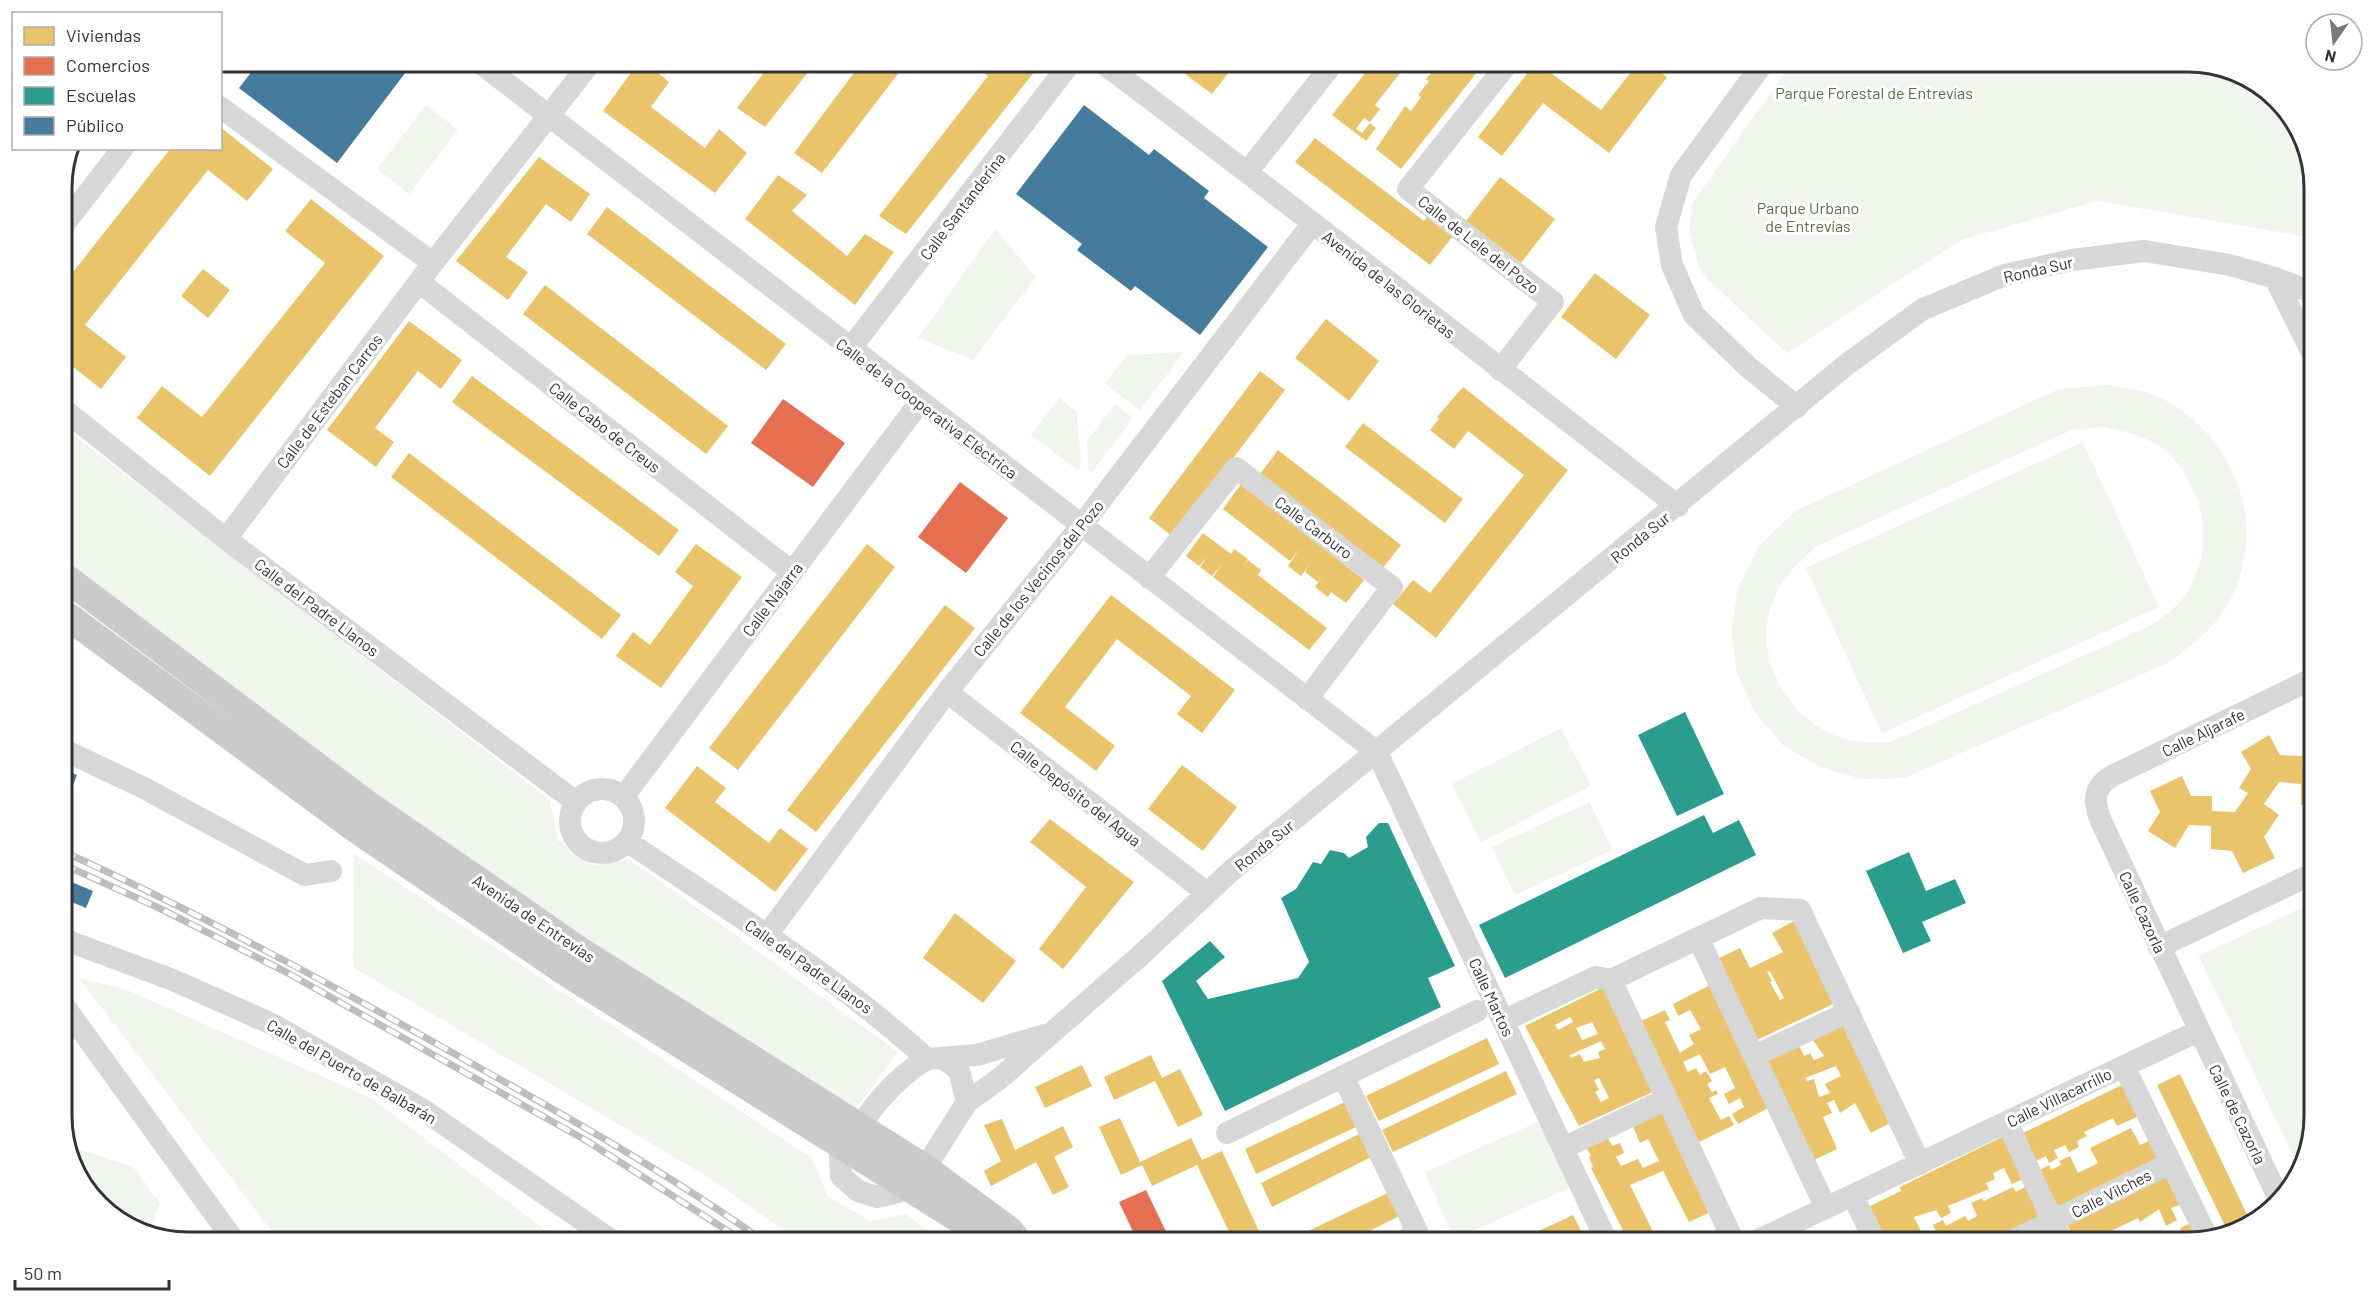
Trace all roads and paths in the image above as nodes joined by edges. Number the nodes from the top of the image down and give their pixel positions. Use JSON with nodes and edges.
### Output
{"nodes":[{"id":1,"x":492,"y":72,"type":"edge"},
{"id":2,"x":583,"y":72,"type":"edge"},
{"id":3,"x":1063,"y":72,"type":"edge"},
{"id":4,"x":1114,"y":72,"type":"edge"},
{"id":5,"x":1326,"y":72,"type":"edge"},
{"id":6,"x":1501,"y":72,"type":"edge"},
{"id":7,"x":1757,"y":72,"type":"edge"},
{"id":8,"x":222,"y":108,"type":"edge"},
{"id":9,"x":549,"y":116,"type":"junction"},
{"id":10,"x":121,"y":150,"type":"edge"},
{"id":11,"x":1248,"y":171,"type":"junction"},
{"id":12,"x":72,"y":214,"type":"edge"},
{"id":13,"x":1312,"y":224,"type":"junction"},
{"id":14,"x":433,"y":263,"type":"junction"},
{"id":15,"x":2275,"y":278,"type":"junction"},
{"id":16,"x":418,"y":282,"type":"junction"},
{"id":17,"x":2304,"y":289,"type":"edge"},
{"id":18,"x":2304,"y":337,"type":"edge"},
{"id":19,"x":850,"y":349,"type":"junction"},
{"id":20,"x":1500,"y":370,"type":"junction"},
{"id":21,"x":920,"y":402,"type":"junction"},
{"id":22,"x":1797,"y":407,"type":"junction"},
{"id":23,"x":72,"y":416,"type":"edge"},
{"id":24,"x":1678,"y":506,"type":"junction"},
{"id":25,"x":1081,"y":526,"type":"junction"},
{"id":26,"x":226,"y":539,"type":"junction"},
{"id":27,"x":792,"y":572,"type":"junction"},
{"id":28,"x":1149,"y":578,"type":"junction"},
{"id":29,"x":72,"y":583,"type":"edge"},
{"id":30,"x":72,"y":619,"type":"edge"},
{"id":31,"x":2304,"y":683,"type":"edge"},
{"id":32,"x":947,"y":692,"type":"junction"},
{"id":33,"x":1307,"y":699,"type":"junction"},
{"id":34,"x":1377,"y":752,"type":"junction"},
{"id":35,"x":72,"y":754,"type":"edge"},
{"id":36,"x":2096,"y":792,"type":"joint"},
{"id":37,"x":624,"y":796,"type":"junction"},
{"id":38,"x":576,"y":802,"type":"junction"},
{"id":39,"x":628,"y":842,"type":"junction"},
{"id":40,"x":331,"y":871,"type":"dead end"},
{"id":41,"x":2304,"y":878,"type":"edge"},
{"id":42,"x":1207,"y":893,"type":"junction"},
{"id":43,"x":767,"y":935,"type":"junction"},
{"id":44,"x":1699,"y":939,"type":"junction"},
{"id":45,"x":72,"y":944,"type":"edge"},
{"id":46,"x":2159,"y":947,"type":"junction"},
{"id":47,"x":1611,"y":980,"type":"junction"},
{"id":48,"x":1477,"y":1011,"type":"dead end"},
{"id":49,"x":1849,"y":1012,"type":"junction"},
{"id":50,"x":72,"y":1017,"type":"edge"},
{"id":51,"x":1503,"y":1021,"type":"junction"},
{"id":52,"x":2198,"y":1031,"type":"junction"},
{"id":53,"x":1052,"y":1033,"type":"junction"},
{"id":54,"x":1754,"y":1056,"type":"junction"},
{"id":55,"x":936,"y":1060,"type":"junction"},
{"id":56,"x":2124,"y":1066,"type":"junction"},
{"id":57,"x":1343,"y":1076,"type":"junction"},
{"id":58,"x":1667,"y":1099,"type":"junction"},
{"id":59,"x":967,"y":1102,"type":"junction"},
{"id":60,"x":2007,"y":1122,"type":"junction"},
{"id":61,"x":1227,"y":1133,"type":"dead end"},
{"id":62,"x":852,"y":1138,"type":"junction"},
{"id":63,"x":1563,"y":1148,"type":"junction"},
{"id":64,"x":2171,"y":1163,"type":"junction"},
{"id":65,"x":1920,"y":1164,"type":"junction"},
{"id":66,"x":917,"y":1177,"type":"junction"},
{"id":67,"x":2275,"y":1192,"type":"edge"},
{"id":68,"x":1853,"y":1196,"type":"junction"},
{"id":69,"x":1826,"y":1208,"type":"junction"},
{"id":70,"x":2204,"y":1231,"type":"edge"},
{"id":71,"x":229,"y":1232,"type":"edge"},
{"id":72,"x":600,"y":1232,"type":"edge"},
{"id":73,"x":984,"y":1232,"type":"edge"},
{"id":74,"x":1011,"y":1232,"type":"edge"},
{"id":75,"x":1417,"y":1232,"type":"edge"},
{"id":76,"x":1603,"y":1232,"type":"edge"},
{"id":77,"x":1729,"y":1232,"type":"edge"},
{"id":78,"x":1775,"y":1232,"type":"edge"},
{"id":79,"x":1870,"y":1232,"type":"edge"},
{"id":80,"x":2057,"y":1232,"type":"edge"},
{"id":81,"x":2059,"y":1232,"type":"edge"}],
"edges":[{"from":1,"to":9,"type":"street","name":"Calle de la Cooperativa Eléctrica"},
{"from":2,"to":9,"type":"street","name":"Calle de Esteban Carros"},
{"from":3,"to":19,"type":"street","name":"Calle Santanderina"},
{"from":4,"to":11,"type":"street","name":"Avenida de las Glorietas"},
{"from":5,"to":11,"type":"street"},
{"from":6,"to":20,"type":"street","name":"Calle de Lele del Pozo"},
{"from":7,"to":22,"type":"street"},
{"from":8,"to":14,"type":"street"},
{"from":9,"to":14,"type":"street","name":"Calle de Esteban Carros"},
{"from":9,"to":19,"type":"street","name":"Calle de la Cooperativa Eléctrica"},
{"from":10,"to":12,"type":"street"},
{"from":11,"to":13,"type":"street","name":"Avenida de las Glorietas"},
{"from":13,"to":20,"type":"street","name":"Avenida de las Glorietas"},
{"from":13,"to":25,"type":"street","name":"Calle de los Vecinos del Pozo"},
{"from":14,"to":16,"type":"street","name":"Calle de Esteban Carros"},
{"from":15,"to":17,"type":"street","name":"Ronda Sur"},
{"from":15,"to":18,"type":"street"},
{"from":15,"to":22,"type":"street","name":"Ronda Sur"},
{"from":16,"to":26,"type":"street","name":"Calle de Esteban Carros"},
{"from":16,"to":27,"type":"street","name":"Calle Cabo de Creus"},
{"from":19,"to":21,"type":"street","name":"Calle de la Cooperativa Eléctrica"},
{"from":20,"to":24,"type":"street","name":"Avenida de las Glorietas"},
{"from":21,"to":25,"type":"street","name":"Calle de la Cooperativa Eléctrica"},
{"from":21,"to":27,"type":"street","name":"Calle Najarra"},
{"from":22,"to":24,"type":"street","name":"Ronda Sur"},
{"from":23,"to":26,"type":"street","name":"Calle del Padre Llanos"},
{"from":24,"to":34,"type":"street","name":"Ronda Sur"},
{"from":25,"to":28,"type":"street","name":"Calle de la Cooperativa Eléctrica"},
{"from":25,"to":32,"type":"street","name":"Calle de los Vecinos del Pozo"},
{"from":26,"to":38,"type":"street","name":"Calle del Padre Llanos"},
{"from":27,"to":37,"type":"street","name":"Calle Najarra"},
{"from":28,"to":33,"type":"street","name":"Calle de la Cooperativa Eléctrica"},
{"from":28,"to":33,"type":"street","name":"Calle Carburo"},
{"from":29,"to":62,"type":"main road","name":"Avenida de Entrevías"},
{"from":30,"to":62,"type":"main road","name":"Avenida de Entrevías"},
{"from":31,"to":36,"type":"street","name":"Calle Aljarafe"},
{"from":32,"to":42,"type":"street","name":"Calle Depósito del Agua"},
{"from":32,"to":43,"type":"street","name":"Calle de los Vecinos del Pozo"},
{"from":33,"to":34,"type":"street","name":"Calle de la Cooperativa Eléctrica"},
{"from":34,"to":42,"type":"street","name":"Ronda Sur"},
{"from":34,"to":51,"type":"street","name":"Calle Martos"},
{"from":35,"to":40,"type":"street"},
{"from":36,"to":46,"type":"street","name":"Calle Cazorla"},
{"from":37,"to":38,"type":"street"},
{"from":37,"to":39,"type":"street"},
{"from":38,"to":39,"type":"street"},
{"from":39,"to":43,"type":"street","name":"Calle del Padre Llanos"},
{"from":41,"to":46,"type":"street"},
{"from":42,"to":53,"type":"street","name":"Ronda Sur"},
{"from":43,"to":55,"type":"street","name":"Calle del Padre Llanos"},
{"from":44,"to":47,"type":"street"},
{"from":44,"to":49,"type":"street"},
{"from":44,"to":54,"type":"street"},
{"from":45,"to":72,"type":"street","name":"Calle del Puerto de Balbarán"},
{"from":46,"to":52,"type":"street","name":"Calle Cazorla"},
{"from":47,"to":51,"type":"street"},
{"from":47,"to":58,"type":"street"},
{"from":48,"to":57,"type":"street","name":"Calle Martos"},
{"from":49,"to":54,"type":"street"},
{"from":49,"to":65,"type":"street"},
{"from":50,"to":71,"type":"street"},
{"from":51,"to":63,"type":"street","name":"Calle Martos"},
{"from":52,"to":56,"type":"street","name":"Calle Villacarrillo"},
{"from":52,"to":67,"type":"street","name":"Calle de Cazorla"},
{"from":53,"to":55,"type":"street","name":"Ronda Sur"},
{"from":53,"to":59,"type":"street","name":"Ronda Sur"},
{"from":54,"to":69,"type":"street"},
{"from":55,"to":59,"type":"street","name":"Calle del Padre Llanos"},
{"from":55,"to":62,"type":"street","name":"Ronda Sur"},
{"from":56,"to":60,"type":"street","name":"Calle Villacarrillo"},
{"from":56,"to":64,"type":"street","name":"Calle Vilches"},
{"from":57,"to":61,"type":"street","name":"Calle Martos"},
{"from":57,"to":75,"type":"street"},
{"from":58,"to":63,"type":"street"},
{"from":58,"to":77,"type":"street"},
{"from":59,"to":66,"type":"street","name":"Ronda Sur"},
{"from":60,"to":65,"type":"street","name":"Calle Villacarrillo"},
{"from":60,"to":80,"type":"street","name":"Calle Vilches"},
{"from":62,"to":66,"type":"main road","name":"Avenida de Entrevías"},
{"from":63,"to":76,"type":"street","name":"Calle Martos"},
{"from":64,"to":70,"type":"street","name":"Calle Vilches"},
{"from":64,"to":81,"type":"street","name":"Calle Vilches"},
{"from":65,"to":68,"type":"street","name":"Calle Villacarrillo"},
{"from":66,"to":73,"type":"main road","name":"Avenida de Entrevías"},
{"from":66,"to":74,"type":"main road","name":"Avenida de Entrevías"},
{"from":68,"to":69,"type":"street","name":"Calle Villacarrillo"},
{"from":68,"to":79,"type":"street"},
{"from":69,"to":78,"type":"street","name":"Calle Villacarrillo"}]}
